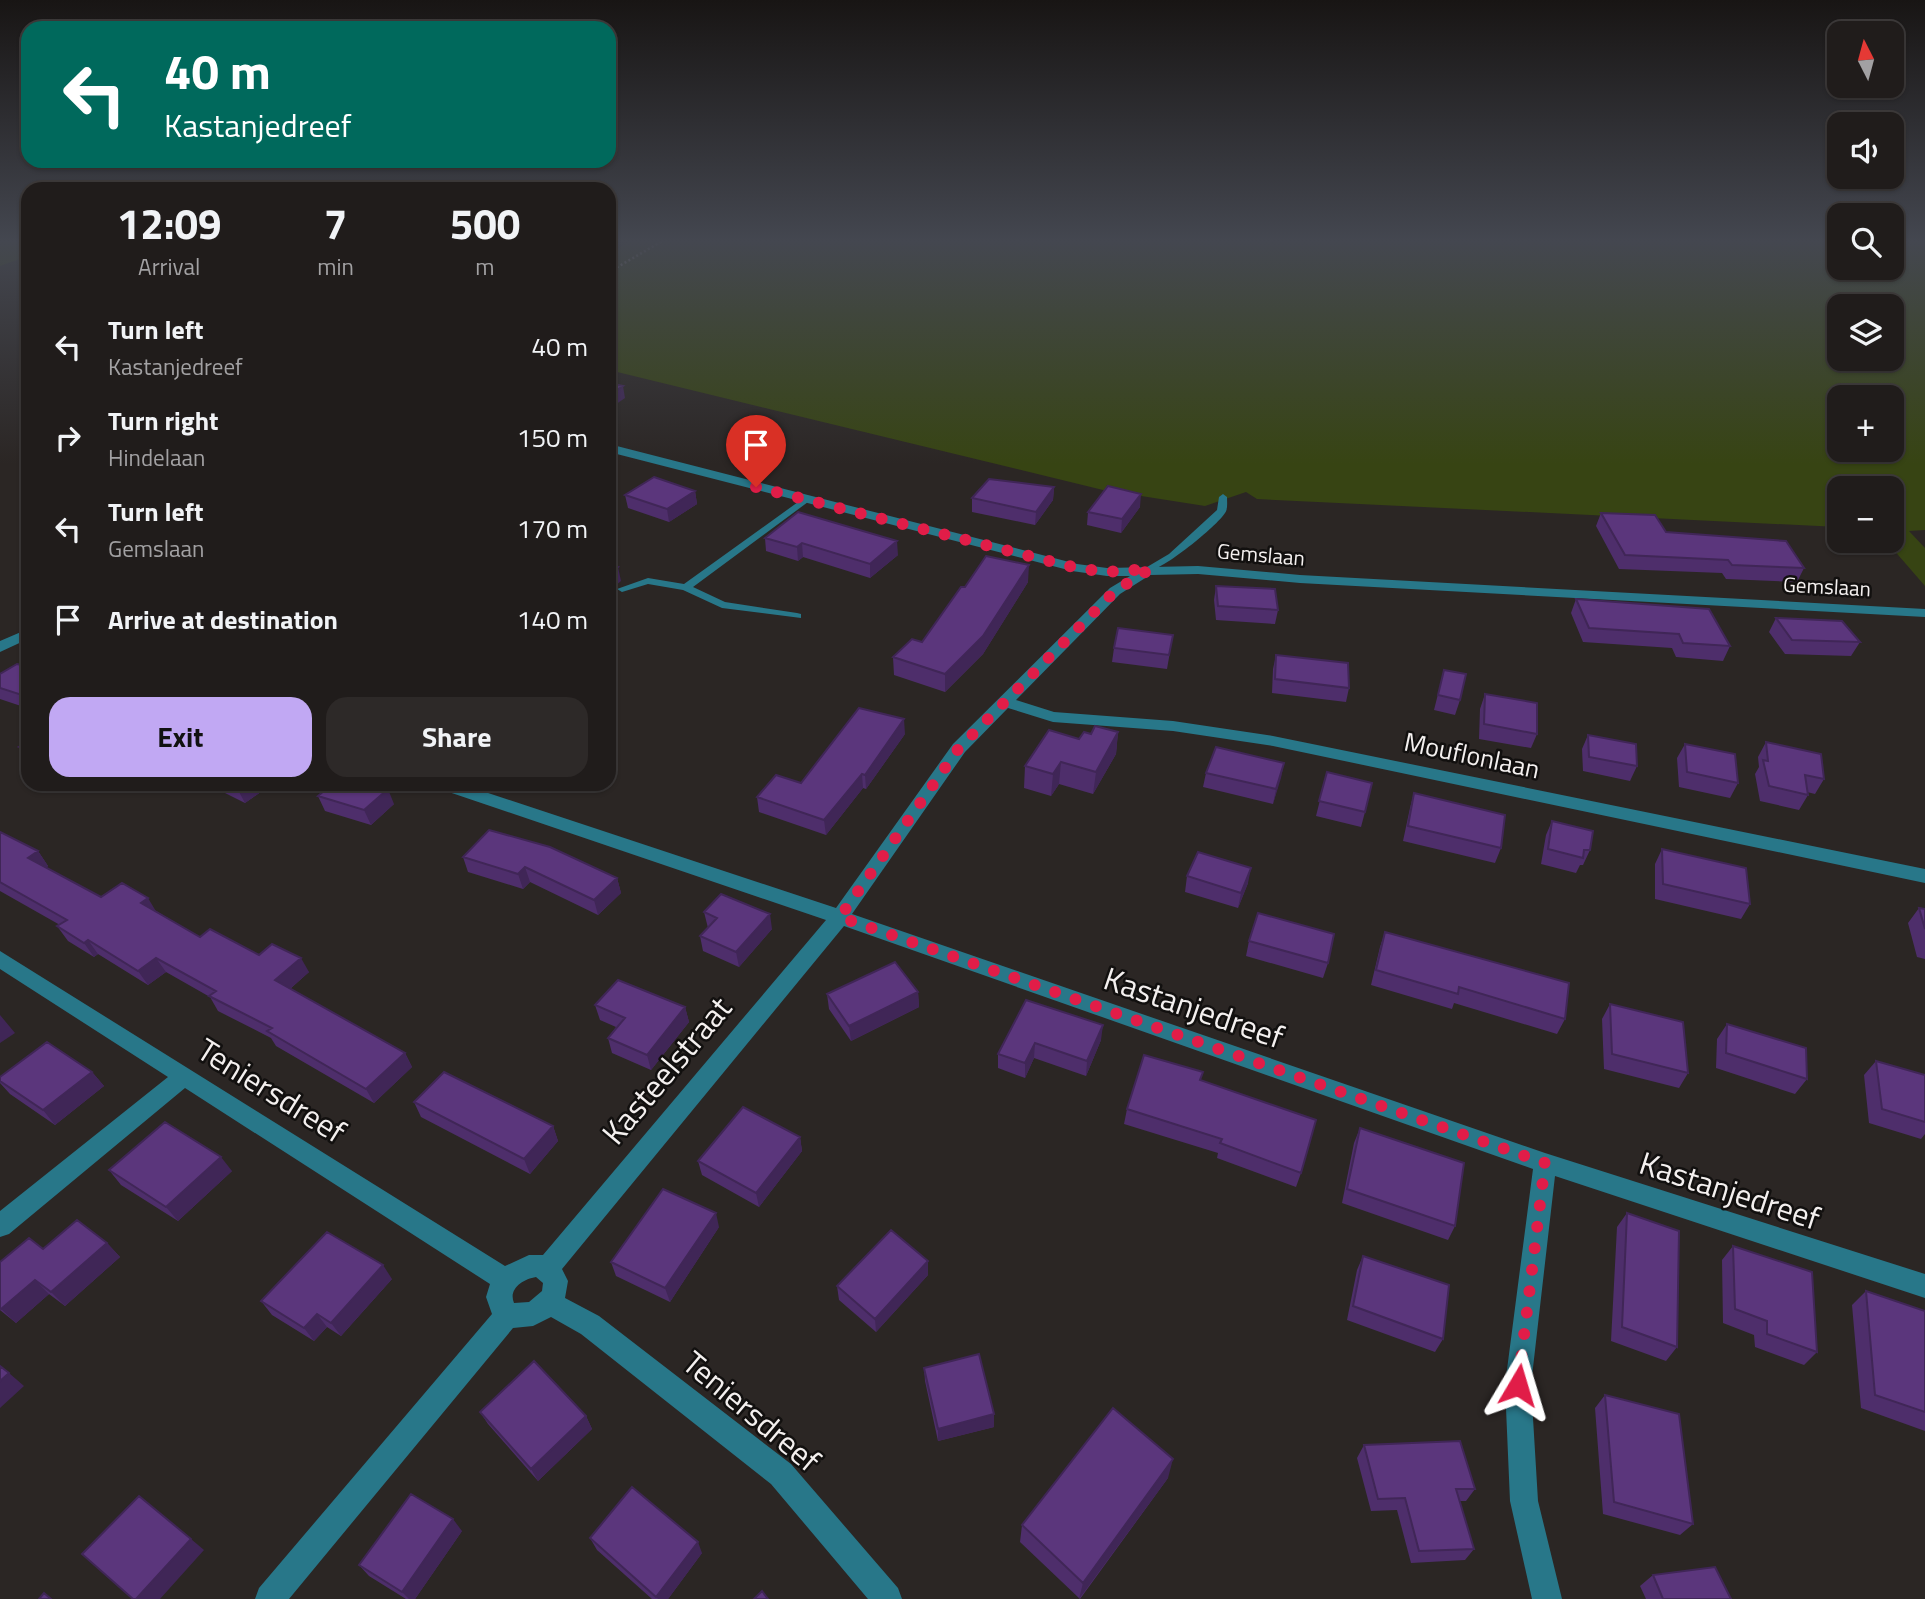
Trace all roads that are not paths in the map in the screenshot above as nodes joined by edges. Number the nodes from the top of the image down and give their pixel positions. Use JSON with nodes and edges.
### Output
{"nodes":[{"id":1,"x":616,"y":450,"type":"edge"},
{"id":2,"x":1223,"y":497,"type":"dead end"},
{"id":3,"x":805,"y":500,"type":"junction"},
{"id":4,"x":1150,"y":569,"type":"junction"},
{"id":5,"x":686,"y":587,"type":"junction"},
{"id":6,"x":622,"y":589,"type":"dead end"},
{"id":7,"x":1925,"y":612,"type":"edge"},
{"id":8,"x":797,"y":616,"type":"dead end"},
{"id":9,"x":21,"y":640,"type":"edge"},
{"id":10,"x":0,"y":648,"type":"edge"},
{"id":11,"x":1006,"y":702,"type":"junction"},
{"id":12,"x":464,"y":791,"type":"edge"},
{"id":13,"x":1925,"y":876,"type":"edge"},
{"id":14,"x":840,"y":917,"type":"junction"},
{"id":15,"x":0,"y":959,"type":"edge"},
{"id":16,"x":185,"y":1076,"type":"junction"},
{"id":17,"x":1545,"y":1163,"type":"junction"},
{"id":18,"x":0,"y":1226,"type":"edge"},
{"id":19,"x":548,"y":1269,"type":"junction"},
{"id":20,"x":505,"y":1280,"type":"junction"},
{"id":21,"x":1925,"y":1286,"type":"edge"},
{"id":22,"x":550,"y":1303,"type":"junction"},
{"id":23,"x":507,"y":1315,"type":"junction"},
{"id":24,"x":270,"y":1599,"type":"edge"},
{"id":25,"x":887,"y":1599,"type":"edge"},
{"id":26,"x":1546,"y":1599,"type":"edge"}],
"edges":[{"from":1,"to":3,"type":"street","name":"Gemslaan"},
{"from":2,"to":4,"type":"lane"},
{"from":3,"to":4,"type":"street","name":"Gemslaan"},
{"from":3,"to":5,"type":"lane"},
{"from":4,"to":7,"type":"street","name":"Gemslaan"},
{"from":4,"to":11,"type":"street","name":"Kasteelstraat"},
{"from":5,"to":6,"type":"lane"},
{"from":5,"to":8,"type":"lane"},
{"from":9,"to":10,"type":"street"},
{"from":11,"to":13,"type":"street","name":"Mouflonlaan"},
{"from":11,"to":14,"type":"street","name":"Kasteelstraat"},
{"from":12,"to":14,"type":"street","name":"Kastanjedreef"},
{"from":14,"to":17,"type":"street","name":"Kastanjedreef"},
{"from":14,"to":19,"type":"street","name":"Kasteelstraat"},
{"from":15,"to":16,"type":"street","name":"Teniersdreef"},
{"from":16,"to":18,"type":"street"},
{"from":16,"to":20,"type":"street","name":"Teniersdreef"},
{"from":17,"to":21,"type":"street","name":"Kastanjedreef"},
{"from":17,"to":26,"type":"street"},
{"from":19,"to":20,"type":"street"},
{"from":19,"to":22,"type":"street"},
{"from":20,"to":23,"type":"street"},
{"from":22,"to":23,"type":"street"},
{"from":22,"to":25,"type":"street","name":"Teniersdreef"},
{"from":23,"to":24,"type":"street"}]}
